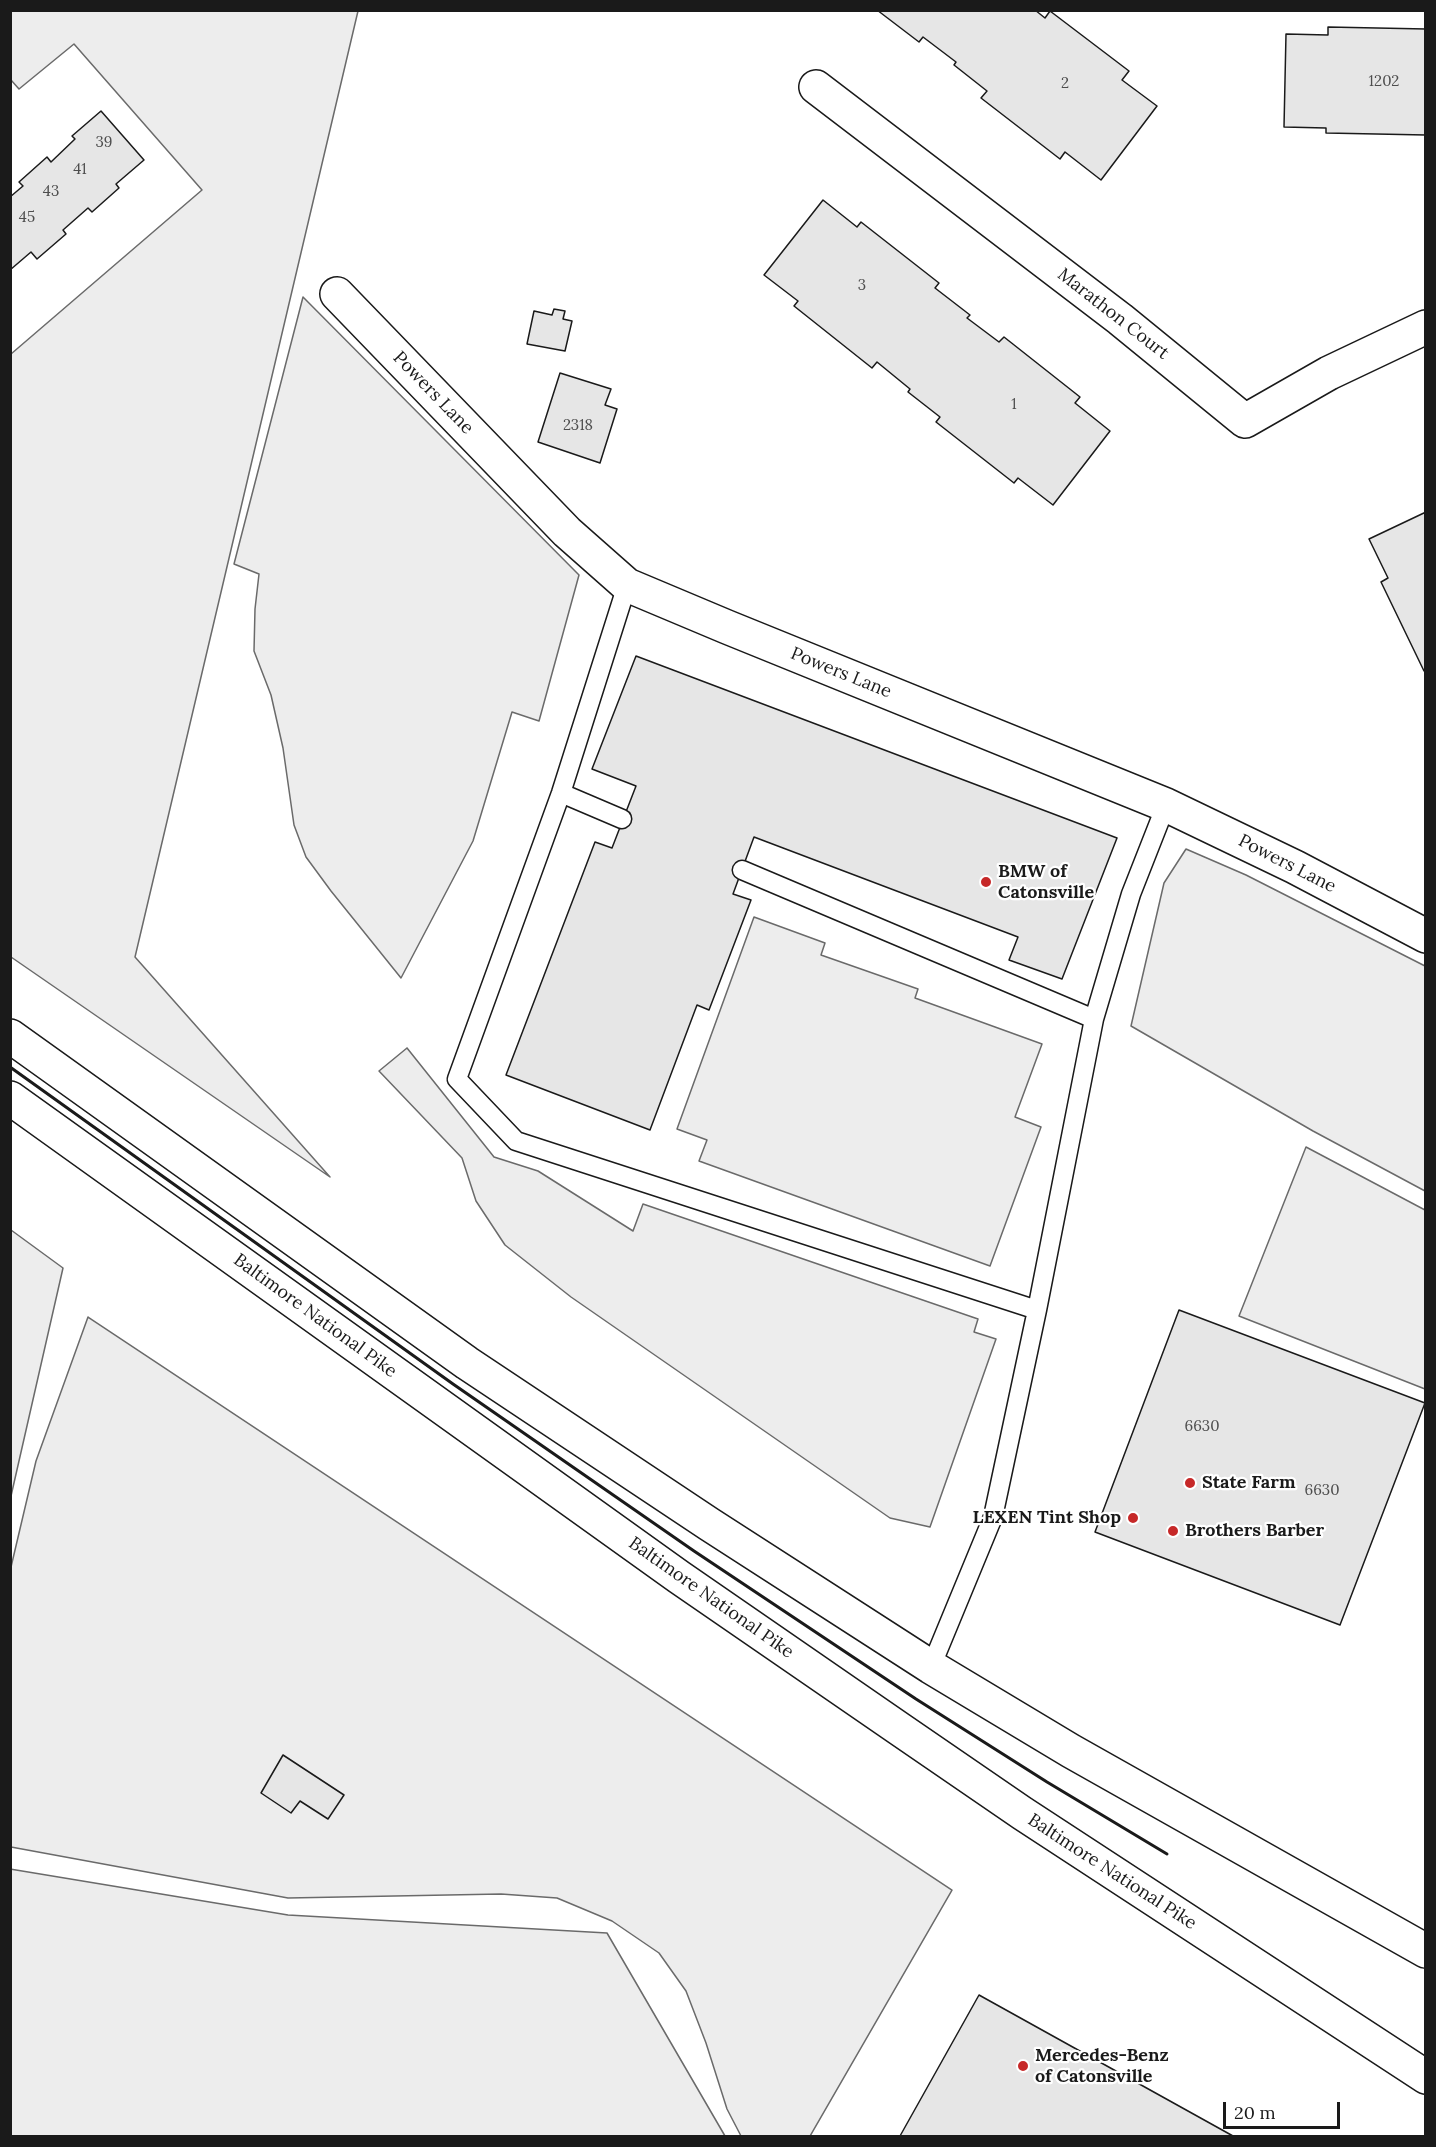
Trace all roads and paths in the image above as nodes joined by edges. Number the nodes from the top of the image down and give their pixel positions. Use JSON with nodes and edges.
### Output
{"nodes":[{"id":1,"x":816,"y":87,"type":"dead end"},
{"id":2,"x":337,"y":294,"type":"dead end"},
{"id":3,"x":1425,"y":327,"type":"edge"},
{"id":4,"x":627,"y":585,"type":"junction"},
{"id":5,"x":561,"y":793,"type":"junction"},
{"id":6,"x":1166,"y":804,"type":"junction"},
{"id":7,"x":622,"y":819,"type":"dead end"},
{"id":8,"x":742,"y":870,"type":"dead end"},
{"id":9,"x":1425,"y":936,"type":"edge"},
{"id":10,"x":1094,"y":1019,"type":"junction"},
{"id":11,"x":10,"y":1036,"type":"edge"},
{"id":12,"x":10,"y":1098,"type":"edge"},
{"id":13,"x":1037,"y":1310,"type":"junction"},
{"id":14,"x":932,"y":1667,"type":"junction"},
{"id":15,"x":1425,"y":1951,"type":"edge"},
{"id":16,"x":1425,"y":2077,"type":"edge"}],
"edges":[{"from":1,"to":3,"type":"main road","name":"Marathon Court"},
{"from":2,"to":4,"type":"main road","name":"Powers Lane"},
{"from":4,"to":5,"type":"lane"},
{"from":4,"to":6,"type":"main road","name":"Powers Lane"},
{"from":5,"to":7,"type":"lane"},
{"from":5,"to":13,"type":"lane"},
{"from":6,"to":9,"type":"main road","name":"Powers Lane"},
{"from":6,"to":10,"type":"lane"},
{"from":8,"to":10,"type":"lane"},
{"from":10,"to":13,"type":"lane"},
{"from":11,"to":14,"type":"main road"},
{"from":12,"to":16,"type":"main road","name":"Baltimore National Pike"},
{"from":13,"to":14,"type":"lane"},
{"from":14,"to":15,"type":"main road"}]}
